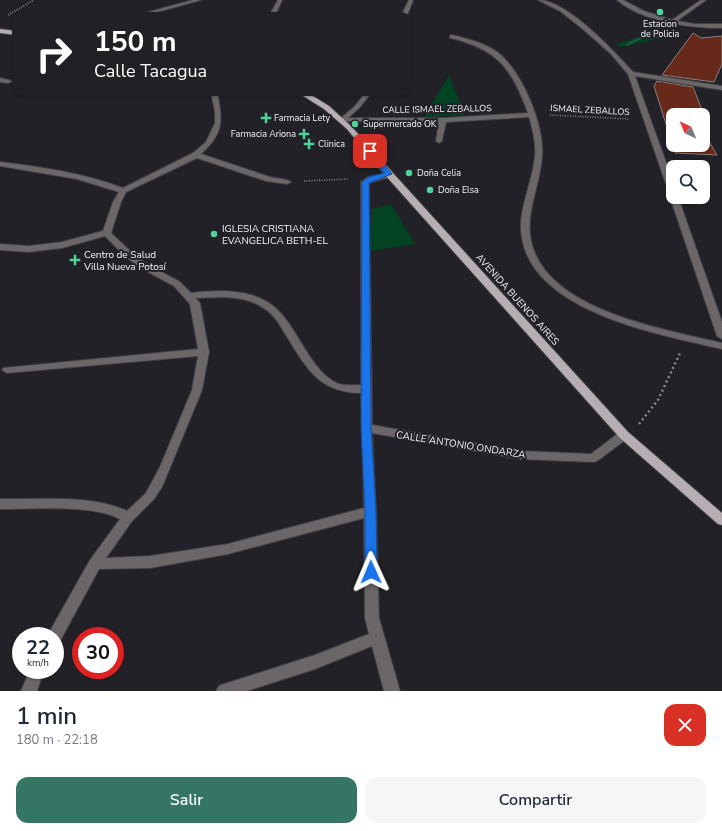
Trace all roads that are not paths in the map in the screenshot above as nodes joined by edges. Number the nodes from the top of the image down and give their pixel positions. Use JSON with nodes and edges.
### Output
{"nodes":[{"id":1,"x":199,"y":0,"type":"edge"},
{"id":2,"x":280,"y":0,"type":"edge"},
{"id":3,"x":411,"y":0,"type":"edge"},
{"id":4,"x":540,"y":0,"type":"edge"},
{"id":5,"x":619,"y":0,"type":"edge"},
{"id":6,"x":704,"y":0,"type":"edge"},
{"id":7,"x":152,"y":12,"type":"edge"},
{"id":8,"x":274,"y":12,"type":"edge"},
{"id":9,"x":406,"y":12,"type":"edge"},
{"id":10,"x":673,"y":21,"type":"junction"},
{"id":11,"x":722,"y":26,"type":"edge"},
{"id":12,"x":0,"y":31,"type":"edge"},
{"id":13,"x":12,"y":32,"type":"edge"},
{"id":14,"x":452,"y":37,"type":"dead end"},
{"id":15,"x":632,"y":74,"type":"junction"},
{"id":16,"x":0,"y":80,"type":"edge"},
{"id":17,"x":9,"y":81,"type":"dead end"},
{"id":18,"x":722,"y":88,"type":"edge"},
{"id":19,"x":215,"y":96,"type":"edge"},
{"id":20,"x":309,"y":96,"type":"edge"},
{"id":21,"x":366,"y":96,"type":"edge"},
{"id":22,"x":533,"y":115,"type":"junction"},
{"id":23,"x":342,"y":120,"type":"junction"},
{"id":24,"x":443,"y":120,"type":"junction"},
{"id":25,"x":439,"y":141,"type":"dead end"},
{"id":26,"x":196,"y":155,"type":"junction"},
{"id":27,"x":0,"y":164,"type":"edge"},
{"id":28,"x":666,"y":173,"type":"edge"},
{"id":29,"x":389,"y":174,"type":"junction"},
{"id":30,"x":287,"y":182,"type":"road end"},
{"id":31,"x":123,"y":191,"type":"junction"},
{"id":32,"x":676,"y":204,"type":"edge"},
{"id":33,"x":106,"y":233,"type":"junction"},
{"id":34,"x":0,"y":247,"type":"edge"},
{"id":35,"x":189,"y":296,"type":"junction"},
{"id":36,"x":722,"y":336,"type":"edge"},
{"id":37,"x":722,"y":346,"type":"edge"},
{"id":38,"x":204,"y":352,"type":"junction"},
{"id":39,"x":7,"y":370,"type":"dead end"},
{"id":40,"x":367,"y":389,"type":"junction"},
{"id":41,"x":366,"y":428,"type":"junction"},
{"id":42,"x":624,"y":435,"type":"junction"},
{"id":43,"x":0,"y":504,"type":"edge"},
{"id":44,"x":370,"y":512,"type":"junction"},
{"id":45,"x":128,"y":517,"type":"junction"},
{"id":46,"x":722,"y":520,"type":"edge"},
{"id":47,"x":95,"y":564,"type":"junction"},
{"id":48,"x":59,"y":627,"type":"edge"},
{"id":49,"x":376,"y":638,"type":"junction"},
{"id":50,"x":34,"y":679,"type":"edge"},
{"id":51,"x":29,"y":691,"type":"edge"},
{"id":52,"x":224,"y":691,"type":"edge"},
{"id":53,"x":392,"y":691,"type":"edge"}],
"edges":[{"from":1,"to":7,"type":"street"},
{"from":2,"to":8,"type":"street"},
{"from":3,"to":9,"type":"street"},
{"from":4,"to":15,"type":"street"},
{"from":5,"to":10,"type":"street"},
{"from":6,"to":10,"type":"street"},
{"from":10,"to":11,"type":"street"},
{"from":12,"to":13,"type":"main road"},
{"from":14,"to":22,"type":"street"},
{"from":15,"to":18,"type":"street"},
{"from":15,"to":28,"type":"street"},
{"from":16,"to":17,"type":"street"},
{"from":19,"to":26,"type":"street"},
{"from":20,"to":23,"type":"main road","name":"AVENIDA BUENOS AIRES"},
{"from":21,"to":23,"type":"street"},
{"from":22,"to":24,"type":"street","name":"CALLE ISMAEL ZEBALLOS"},
{"from":22,"to":37,"type":"street"},
{"from":23,"to":24,"type":"street","name":"CALLE ISMAEL ZEBALLOS"},
{"from":23,"to":29,"type":"main road","name":"AVENIDA BUENOS AIRES"},
{"from":24,"to":25,"type":"street"},
{"from":26,"to":30,"type":"street"},
{"from":26,"to":31,"type":"street"},
{"from":27,"to":31,"type":"street"},
{"from":29,"to":40,"type":"street"},
{"from":29,"to":42,"type":"main road","name":"AVENIDA BUENOS AIRES"},
{"from":31,"to":33,"type":"street"},
{"from":32,"to":36,"type":"street"},
{"from":33,"to":34,"type":"street"},
{"from":33,"to":35,"type":"street"},
{"from":35,"to":38,"type":"street"},
{"from":35,"to":40,"type":"street"},
{"from":38,"to":39,"type":"street"},
{"from":38,"to":45,"type":"street"},
{"from":40,"to":41,"type":"street"},
{"from":41,"to":42,"type":"street","name":"CALLE ANTONIO ONDARZA"},
{"from":41,"to":44,"type":"street"},
{"from":42,"to":46,"type":"main road","name":"AVENIDA BUENOS AIRES"},
{"from":43,"to":45,"type":"street"},
{"from":44,"to":47,"type":"street"},
{"from":44,"to":49,"type":"street"},
{"from":45,"to":47,"type":"street"},
{"from":47,"to":48,"type":"street"},
{"from":49,"to":52,"type":"street"},
{"from":49,"to":53,"type":"street"},
{"from":50,"to":51,"type":"street"}]}
